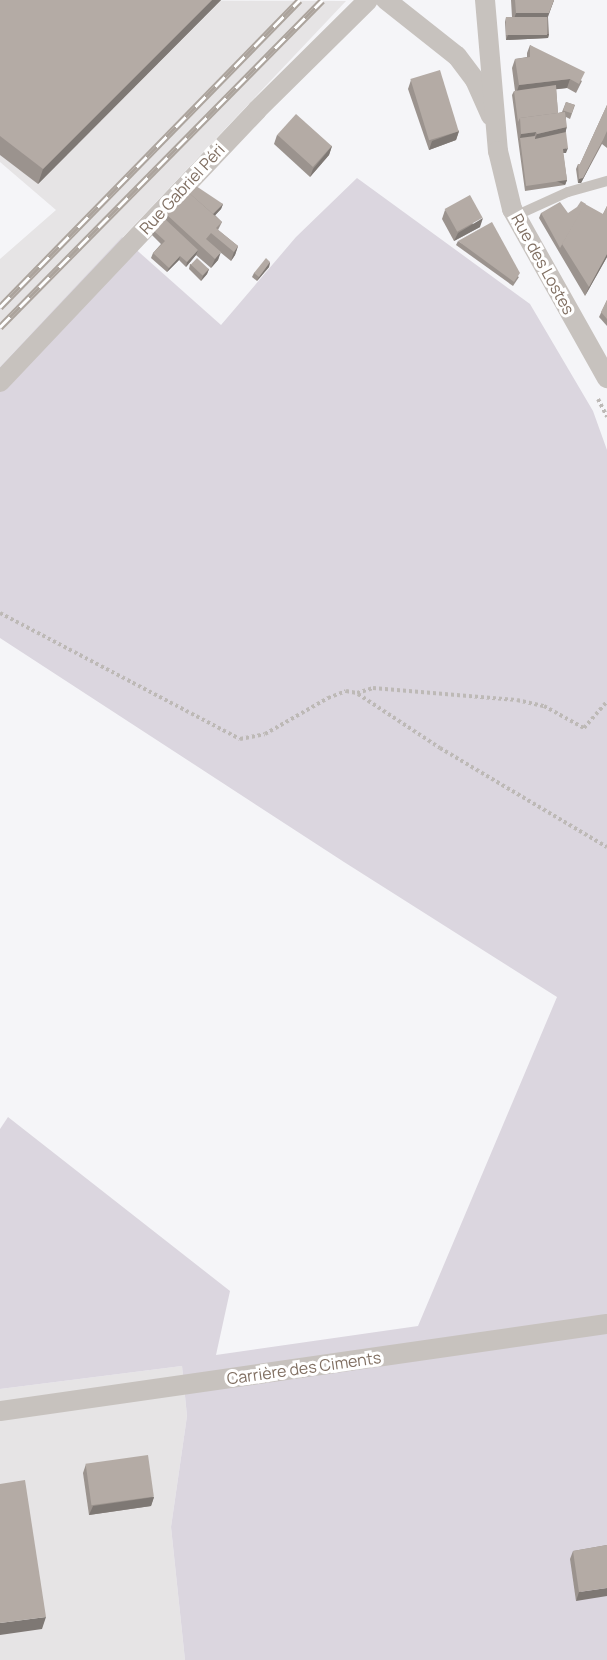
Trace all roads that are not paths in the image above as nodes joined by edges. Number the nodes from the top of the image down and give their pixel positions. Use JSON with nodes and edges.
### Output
{"nodes":[{"id":1,"x":368,"y":0,"type":"edge"},
{"id":2,"x":386,"y":0,"type":"edge"},
{"id":3,"x":485,"y":0,"type":"edge"},
{"id":4,"x":495,"y":128,"type":"junction"},
{"id":5,"x":607,"y":181,"type":"edge"},
{"id":6,"x":515,"y":216,"type":"junction"},
{"id":7,"x":607,"y":378,"type":"edge"},
{"id":8,"x":0,"y":382,"type":"edge"},
{"id":9,"x":607,"y":1324,"type":"edge"},
{"id":10,"x":0,"y":1411,"type":"edge"}],
"edges":[{"from":1,"to":8,"type":"street","name":"Rue Gabriel Péri"},
{"from":2,"to":4,"type":"street"},
{"from":3,"to":4,"type":"street","name":"Rue des Lostes"},
{"from":4,"to":6,"type":"street","name":"Rue des Lostes"},
{"from":5,"to":6,"type":"lane"},
{"from":6,"to":7,"type":"street","name":"Rue des Lostes"},
{"from":9,"to":10,"type":"street","name":"Carrière des Ciments"}]}
